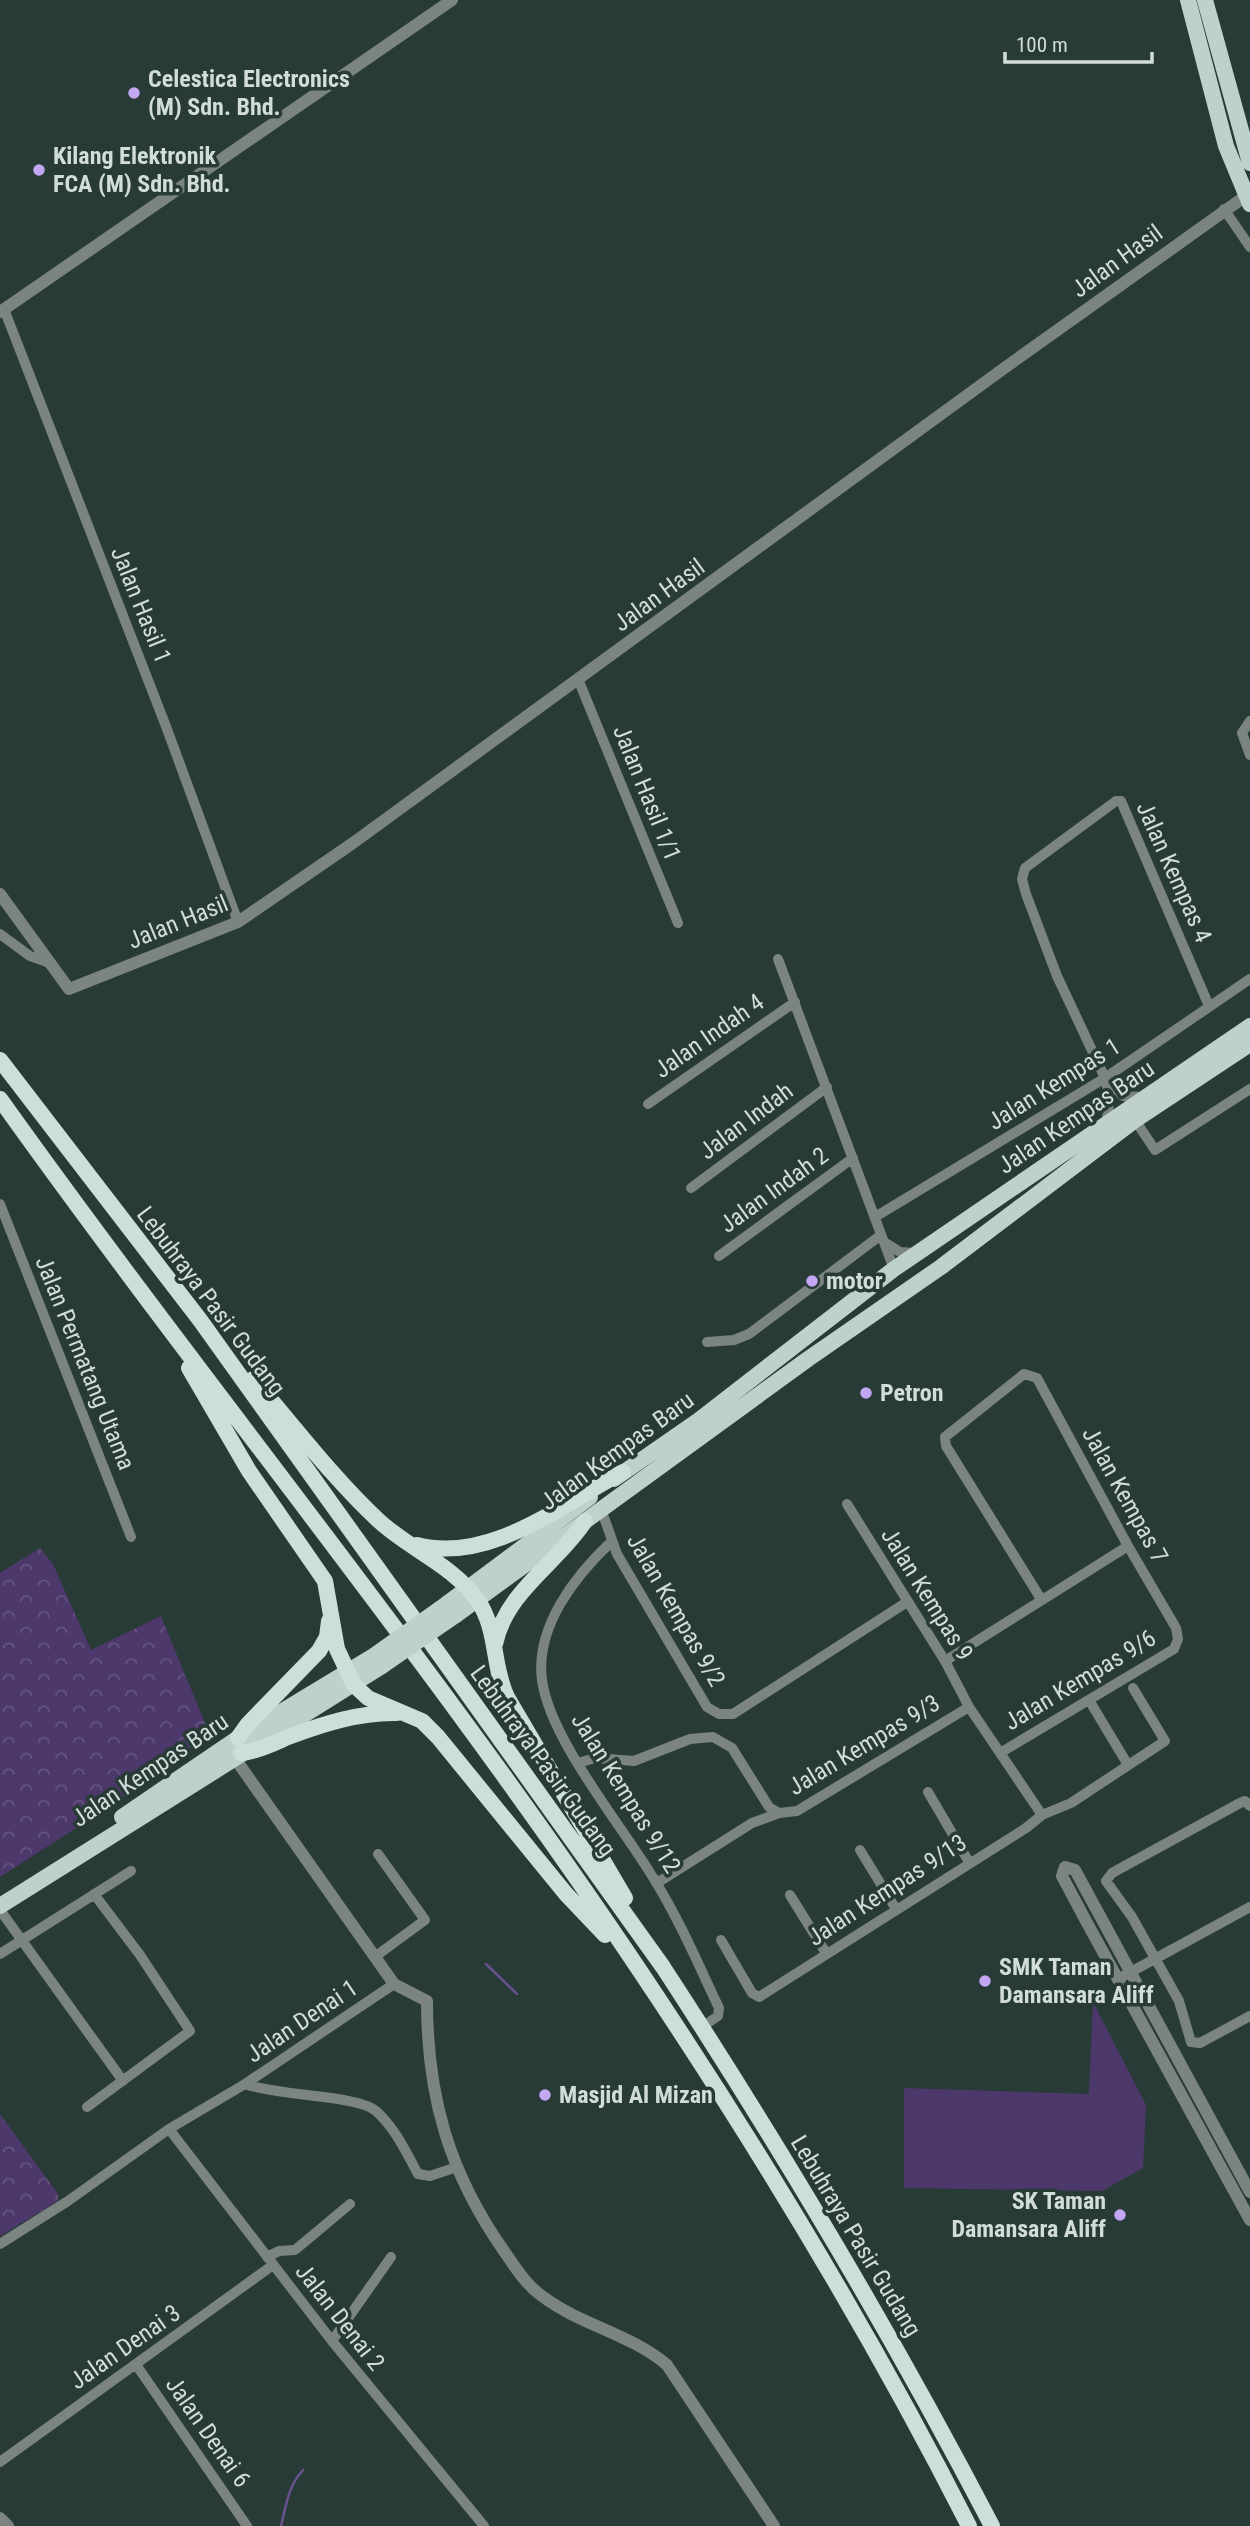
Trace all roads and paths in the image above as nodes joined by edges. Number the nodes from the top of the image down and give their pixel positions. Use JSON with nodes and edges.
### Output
{"nodes":[{"id":1,"x":452,"y":0,"type":"edge"},
{"id":2,"x":1188,"y":0,"type":"edge"},
{"id":3,"x":1205,"y":0,"type":"edge"},
{"id":4,"x":1250,"y":163,"type":"edge"},
{"id":5,"x":1248,"y":198,"type":"edge"},
{"id":6,"x":1224,"y":209,"type":"junction"},
{"id":7,"x":1250,"y":247,"type":"edge"},
{"id":8,"x":2,"y":310,"type":"edge"},
{"id":9,"x":578,"y":679,"type":"junction"},
{"id":10,"x":1250,"y":721,"type":"edge"},
{"id":11,"x":1250,"y":755,"type":"edge"},
{"id":12,"x":0,"y":894,"type":"edge"},
{"id":13,"x":238,"y":922,"type":"junction"},
{"id":14,"x":678,"y":923,"type":"dead end"},
{"id":15,"x":0,"y":934,"type":"edge"},
{"id":16,"x":778,"y":959,"type":"dead end"},
{"id":17,"x":50,"y":963,"type":"junction"},
{"id":18,"x":1250,"y":979,"type":"edge"},
{"id":19,"x":795,"y":1002,"type":"junction"},
{"id":20,"x":1209,"y":1006,"type":"junction"},
{"id":21,"x":1250,"y":1026,"type":"edge"},
{"id":22,"x":1250,"y":1044,"type":"edge"},
{"id":23,"x":0,"y":1060,"type":"edge"},
{"id":24,"x":1105,"y":1078,"type":"junction"},
{"id":25,"x":827,"y":1087,"type":"junction"},
{"id":26,"x":1250,"y":1089,"type":"edge"},
{"id":27,"x":1149,"y":1096,"type":"junction"},
{"id":28,"x":0,"y":1099,"type":"edge"},
{"id":29,"x":648,"y":1104,"type":"dead end"},
{"id":30,"x":1135,"y":1120,"type":"junction"},
{"id":31,"x":1106,"y":1123,"type":"junction"},
{"id":32,"x":853,"y":1158,"type":"junction"},
{"id":33,"x":691,"y":1188,"type":"dead end"},
{"id":34,"x":0,"y":1205,"type":"edge"},
{"id":35,"x":875,"y":1217,"type":"junction"},
{"id":36,"x":981,"y":1237,"type":"junction"},
{"id":37,"x":883,"y":1238,"type":"junction"},
{"id":38,"x":918,"y":1253,"type":"junction"},
{"id":39,"x":719,"y":1256,"type":"dead end"},
{"id":40,"x":894,"y":1269,"type":"junction"},
{"id":41,"x":153,"y":1304,"type":"junction"},
{"id":42,"x":200,"y":1320,"type":"junction"},
{"id":43,"x":706,"y":1342,"type":"dead end"},
{"id":44,"x":623,"y":1472,"type":"junction"},
{"id":45,"x":847,"y":1504,"type":"dead end"},
{"id":46,"x":601,"y":1509,"type":"junction"},
{"id":47,"x":585,"y":1521,"type":"junction"},
{"id":48,"x":131,"y":1537,"type":"dead end"},
{"id":49,"x":405,"y":1542,"type":"junction"},
{"id":50,"x":611,"y":1542,"type":"junction"},
{"id":51,"x":1128,"y":1546,"type":"junction"},
{"id":52,"x":473,"y":1595,"type":"junction"},
{"id":53,"x":1041,"y":1599,"type":"junction"},
{"id":54,"x":907,"y":1602,"type":"junction"},
{"id":55,"x":331,"y":1607,"type":"junction"},
{"id":56,"x":1178,"y":1639,"type":"joint"},
{"id":57,"x":495,"y":1645,"type":"junction"},
{"id":58,"x":945,"y":1661,"type":"junction"},
{"id":59,"x":351,"y":1680,"type":"junction"},
{"id":60,"x":1133,"y":1688,"type":"dead end"},
{"id":61,"x":1089,"y":1700,"type":"junction"},
{"id":62,"x":969,"y":1707,"type":"junction"},
{"id":63,"x":407,"y":1713,"type":"junction"},
{"id":64,"x":237,"y":1750,"type":"junction"},
{"id":65,"x":1000,"y":1753,"type":"junction"},
{"id":66,"x":578,"y":1763,"type":"junction"},
{"id":67,"x":1128,"y":1765,"type":"junction"},
{"id":68,"x":928,"y":1792,"type":"dead end"},
{"id":69,"x":1248,"y":1804,"type":"edge"},
{"id":70,"x":779,"y":1813,"type":"junction"},
{"id":71,"x":1041,"y":1815,"type":"junction"},
{"id":72,"x":860,"y":1850,"type":"dead end"},
{"id":73,"x":378,"y":1854,"type":"dead end"},
{"id":74,"x":969,"y":1862,"type":"junction"},
{"id":75,"x":131,"y":1871,"type":"dead end"},
{"id":76,"x":657,"y":1883,"type":"junction"},
{"id":77,"x":94,"y":1894,"type":"junction"},
{"id":78,"x":789,"y":1895,"type":"dead end"},
{"id":79,"x":0,"y":1897,"type":"edge"},
{"id":80,"x":1250,"y":1907,"type":"edge"},
{"id":81,"x":0,"y":1908,"type":"edge"},
{"id":82,"x":896,"y":1909,"type":"junction"},
{"id":83,"x":21,"y":1940,"type":"junction"},
{"id":84,"x":721,"y":1940,"type":"dead end"},
{"id":85,"x":826,"y":1953,"type":"junction"},
{"id":86,"x":0,"y":1954,"type":"edge"},
{"id":87,"x":376,"y":1956,"type":"junction"},
{"id":88,"x":1155,"y":1959,"type":"junction"},
{"id":89,"x":663,"y":1967,"type":"junction"},
{"id":90,"x":1130,"y":1972,"type":"junction"},
{"id":91,"x":641,"y":1973,"type":"junction"},
{"id":92,"x":1118,"y":1979,"type":"junction"},
{"id":93,"x":394,"y":1984,"type":"junction"},
{"id":94,"x":1250,"y":2016,"type":"edge"},
{"id":95,"x":702,"y":2027,"type":"junction"},
{"id":96,"x":123,"y":2081,"type":"junction"},
{"id":97,"x":245,"y":2084,"type":"junction"},
{"id":98,"x":87,"y":2107,"type":"dead end"},
{"id":99,"x":169,"y":2129,"type":"junction"},
{"id":100,"x":457,"y":2167,"type":"junction"},
{"id":101,"x":1250,"y":2192,"type":"edge"},
{"id":102,"x":351,"y":2204,"type":"dead end"},
{"id":103,"x":1250,"y":2220,"type":"edge"},
{"id":104,"x":0,"y":2244,"type":"edge"},
{"id":105,"x":390,"y":2258,"type":"dead end"},
{"id":106,"x":270,"y":2261,"type":"junction"},
{"id":107,"x":332,"y":2341,"type":"junction"},
{"id":108,"x":137,"y":2366,"type":"junction"},
{"id":109,"x":0,"y":2462,"type":"edge"},
{"id":110,"x":0,"y":2518,"type":"edge"},
{"id":111,"x":246,"y":2523,"type":"edge"},
{"id":112,"x":8,"y":2526,"type":"edge"},
{"id":113,"x":484,"y":2526,"type":"edge"},
{"id":114,"x":774,"y":2526,"type":"edge"},
{"id":115,"x":969,"y":2526,"type":"edge"},
{"id":116,"x":992,"y":2526,"type":"edge"}],
"edges":[{"from":1,"to":8,"type":"street"},
{"from":2,"to":5,"type":"main road"},
{"from":3,"to":4,"type":"main road"},
{"from":5,"to":6,"type":"street","name":"Jalan Hasil"},
{"from":6,"to":7,"type":"street"},
{"from":6,"to":9,"type":"street","name":"Jalan Hasil"},
{"from":8,"to":13,"type":"street","name":"Jalan Hasil 1"},
{"from":9,"to":13,"type":"street","name":"Jalan Hasil"},
{"from":9,"to":14,"type":"street","name":"Jalan Hasil 1/1"},
{"from":10,"to":11,"type":"street"},
{"from":12,"to":17,"type":"street"},
{"from":13,"to":17,"type":"street","name":"Jalan Hasil"},
{"from":15,"to":17,"type":"street"},
{"from":16,"to":19,"type":"street","name":"Jalan Indah"},
{"from":18,"to":20,"type":"street","name":"Jalan Kempas 1"},
{"from":19,"to":25,"type":"street","name":"Jalan Indah"},
{"from":19,"to":29,"type":"street","name":"Jalan Indah 4"},
{"from":20,"to":24,"type":"street","name":"Jalan Kempas 1"},
{"from":20,"to":24,"type":"street","name":"Jalan Kempas 4"},
{"from":21,"to":27,"type":"main road","name":"Jalan Kempas Baru"},
{"from":22,"to":30,"type":"main road","name":"Jalan Kempas Baru"},
{"from":23,"to":42,"type":"highway","name":"Lebuhraya Pasir Gudang"},
{"from":24,"to":27,"type":"street"},
{"from":24,"to":31,"type":"street"},
{"from":24,"to":35,"type":"street","name":"Jalan Kempas 1"},
{"from":25,"to":32,"type":"street","name":"Jalan Indah"},
{"from":25,"to":33,"type":"street","name":"Jalan Indah"},
{"from":26,"to":30,"type":"street"},
{"from":27,"to":31,"type":"main road","name":"Jalan Kempas Baru"},
{"from":28,"to":41,"type":"highway","name":"Lebuhraya Pasir Gudang"},
{"from":30,"to":36,"type":"main road","name":"Jalan Kempas Baru"},
{"from":31,"to":38,"type":"main road","name":"Jalan Kempas Baru"},
{"from":32,"to":35,"type":"street","name":"Jalan Indah"},
{"from":32,"to":39,"type":"street","name":"Jalan Indah 2"},
{"from":34,"to":48,"type":"street","name":"Jalan Permatang Utama"},
{"from":35,"to":37,"type":"street","name":"Jalan Indah"},
{"from":36,"to":40,"type":"main road"},
{"from":36,"to":46,"type":"main road","name":"Jalan Kempas Baru"},
{"from":37,"to":38,"type":"street"},
{"from":37,"to":40,"type":"street","name":"Jalan Indah"},
{"from":37,"to":43,"type":"street"},
{"from":38,"to":40,"type":"main road","name":"Jalan Kempas Baru"},
{"from":40,"to":44,"type":"main road","name":"Jalan Kempas Baru"},
{"from":41,"to":55,"type":"highway"},
{"from":41,"to":91,"type":"highway","name":"Lebuhraya Pasir Gudang"},
{"from":42,"to":49,"type":"highway"},
{"from":42,"to":89,"type":"highway","name":"Lebuhraya Pasir Gudang"},
{"from":44,"to":49,"type":"highway"},
{"from":44,"to":52,"type":"main road","name":"Jalan Kempas Baru"},
{"from":45,"to":54,"type":"street","name":"Jalan Kempas 9"},
{"from":46,"to":47,"type":"main road","name":"Jalan Kempas Baru"},
{"from":46,"to":50,"type":"street","name":"Jalan Kempas 9/2"},
{"from":47,"to":52,"type":"main road","name":"Jalan Kempas Baru"},
{"from":47,"to":57,"type":"highway"},
{"from":49,"to":52,"type":"highway"},
{"from":50,"to":54,"type":"street","name":"Jalan Kempas 9/2"},
{"from":50,"to":66,"type":"street","name":"Jalan Kempas 9/12"},
{"from":51,"to":53,"type":"street"},
{"from":51,"to":53,"type":"street","name":"Jalan Kempas 7"},
{"from":51,"to":56,"type":"street","name":"Jalan Kempas 7"},
{"from":52,"to":57,"type":"highway"},
{"from":52,"to":59,"type":"main road","name":"Jalan Kempas Baru","bridge":true},
{"from":53,"to":58,"type":"street"},
{"from":54,"to":58,"type":"street","name":"Jalan Kempas 9"},
{"from":55,"to":59,"type":"highway"},
{"from":55,"to":64,"type":"highway"},
{"from":56,"to":61,"type":"street","name":"Jalan Kempas 9/6"},
{"from":57,"to":89,"type":"highway"},
{"from":58,"to":62,"type":"street","name":"Jalan Kempas 9"},
{"from":59,"to":63,"type":"highway"},
{"from":59,"to":64,"type":"main road","name":"Jalan Kempas Baru"},
{"from":60,"to":67,"type":"street","name":"Jalan Kempas 9/13"},
{"from":61,"to":65,"type":"street","name":"Jalan Kempas 9/6"},
{"from":61,"to":67,"type":"street"},
{"from":62,"to":65,"type":"street","name":"Jalan Kempas 9"},
{"from":62,"to":70,"type":"street","name":"Jalan Kempas 9/3"},
{"from":63,"to":64,"type":"highway"},
{"from":63,"to":91,"type":"highway"},
{"from":64,"to":79,"type":"main road","name":"Jalan Kempas Baru"},
{"from":64,"to":81,"type":"main road","name":"Jalan Kempas Baru"},
{"from":64,"to":87,"type":"street","name":"Jalan Denai 1"},
{"from":65,"to":71,"type":"street","name":"Jalan Kempas 9"},
{"from":66,"to":70,"type":"street"},
{"from":66,"to":76,"type":"street","name":"Jalan Kempas 9/12"},
{"from":67,"to":71,"type":"street","name":"Jalan Kempas 9/13"},
{"from":68,"to":74,"type":"street"},
{"from":69,"to":88,"type":"street"},
{"from":70,"to":76,"type":"street","name":"Jalan Kempas 9/3"},
{"from":71,"to":74,"type":"street","name":"Jalan Kempas 9/13"},
{"from":72,"to":82,"type":"street"},
{"from":73,"to":87,"type":"street"},
{"from":74,"to":82,"type":"street","name":"Jalan Kempas 9/13"},
{"from":75,"to":77,"type":"street"},
{"from":76,"to":95,"type":"street","name":"Jalan Kempas 9/12"},
{"from":77,"to":83,"type":"street"},
{"from":77,"to":96,"type":"street"},
{"from":78,"to":85,"type":"street"},
{"from":80,"to":88,"type":"street"},
{"from":81,"to":83,"type":"street"},
{"from":82,"to":85,"type":"street","name":"Jalan Kempas 9/13"},
{"from":83,"to":86,"type":"street"},
{"from":83,"to":96,"type":"street"},
{"from":84,"to":85,"type":"street","name":"Jalan Kempas 9/13"},
{"from":87,"to":93,"type":"street","name":"Jalan Denai 1"},
{"from":88,"to":90,"type":"street"},
{"from":88,"to":94,"type":"street"},
{"from":89,"to":95,"type":"highway","name":"Lebuhraya Pasir Gudang"},
{"from":90,"to":92,"type":"street"},
{"from":90,"to":92,"type":"street"},
{"from":90,"to":101,"type":"street"},
{"from":91,"to":115,"type":"highway","name":"Lebuhraya Pasir Gudang"},
{"from":92,"to":103,"type":"street"},
{"from":93,"to":97,"type":"street","name":"Jalan Denai 1"},
{"from":93,"to":100,"type":"street"},
{"from":95,"to":116,"type":"highway","name":"Lebuhraya Pasir Gudang"},
{"from":96,"to":98,"type":"street"},
{"from":97,"to":99,"type":"street","name":"Jalan Denai 1"},
{"from":97,"to":100,"type":"street"},
{"from":99,"to":104,"type":"street","name":"Jalan Denai 1"},
{"from":99,"to":106,"type":"street","name":"Jalan Denai 2"},
{"from":100,"to":114,"type":"street"},
{"from":102,"to":106,"type":"street","name":"Jalan Denai 3"},
{"from":105,"to":107,"type":"street"},
{"from":106,"to":107,"type":"street","name":"Jalan Denai 2"},
{"from":106,"to":108,"type":"street","name":"Jalan Denai 3"},
{"from":107,"to":113,"type":"street","name":"Jalan Denai 2"},
{"from":108,"to":109,"type":"street","name":"Jalan Denai 3"},
{"from":108,"to":111,"type":"street","name":"Jalan Denai 6"},
{"from":110,"to":112,"type":"street"}]}
